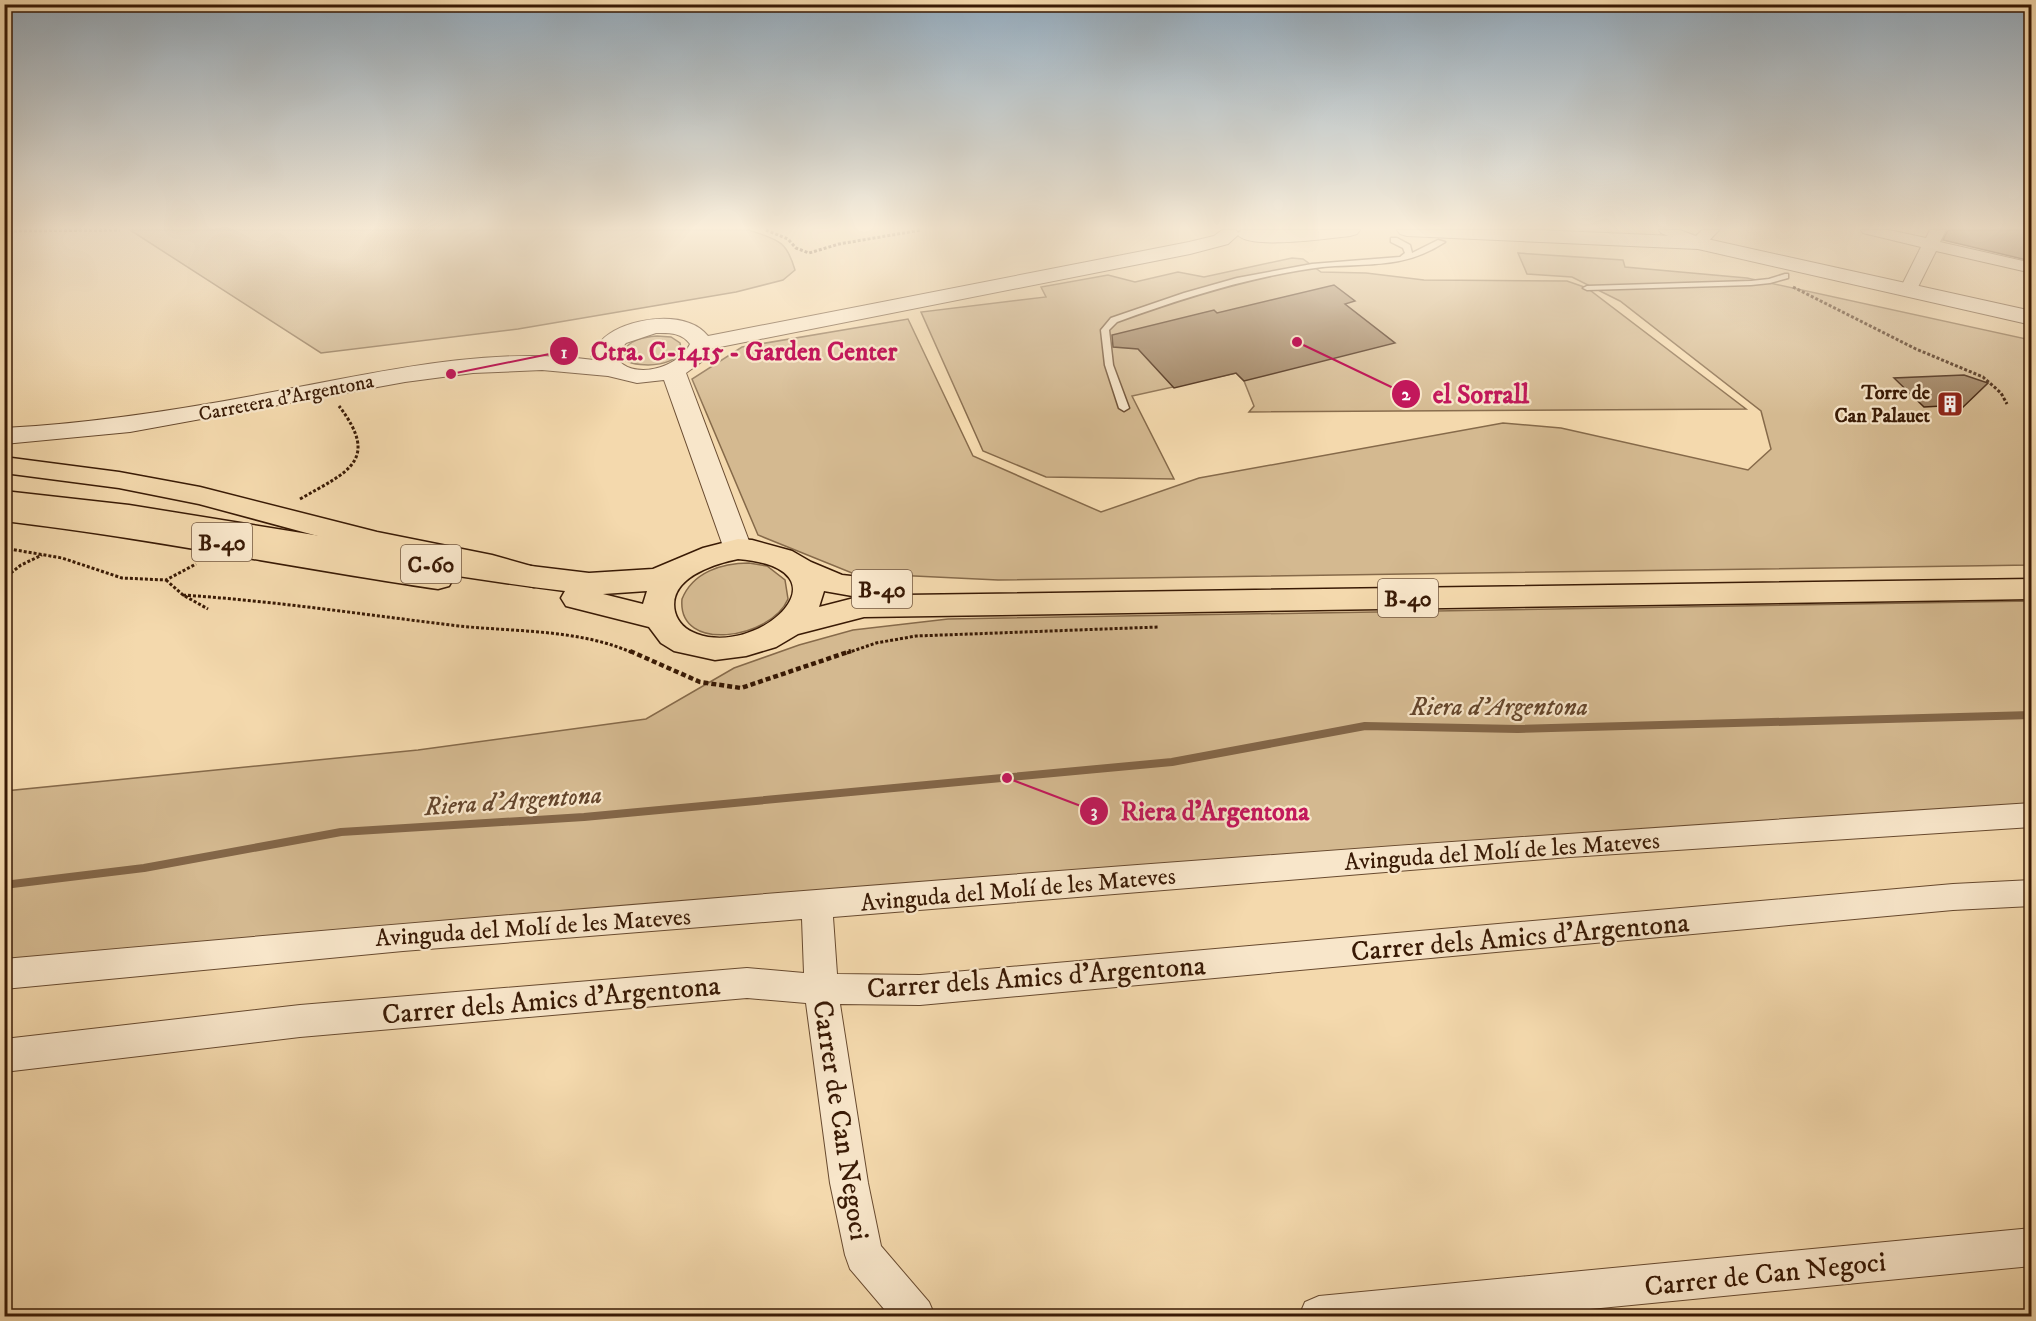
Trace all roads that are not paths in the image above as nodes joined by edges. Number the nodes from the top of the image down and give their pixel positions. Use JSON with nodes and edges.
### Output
{"nodes":[{"id":1,"x":965,"y":292,"type":"edge"},
{"id":2,"x":1206,"y":292,"type":"edge"},
{"id":3,"x":1911,"y":292,"type":"edge"},
{"id":4,"x":2031,"y":318,"type":"edge"},
{"id":5,"x":701,"y":344,"type":"junction"},
{"id":6,"x":609,"y":359,"type":"junction"},
{"id":7,"x":673,"y":371,"type":"junction"},
{"id":8,"x":1124,"y":408,"type":"dead end"},
{"id":9,"x":4,"y":436,"type":"edge"},
{"id":10,"x":4,"y":465,"type":"edge"},
{"id":11,"x":4,"y":500,"type":"edge"},
{"id":12,"x":4,"y":512,"type":"edge"},
{"id":13,"x":4,"y":520,"type":"edge"},
{"id":14,"x":738,"y":549,"type":"junction"},
{"id":15,"x":325,"y":555,"type":"junction"},
{"id":16,"x":802,"y":570,"type":"junction"},
{"id":17,"x":675,"y":573,"type":"junction"},
{"id":18,"x":534,"y":577,"type":"junction"},
{"id":19,"x":438,"y":579,"type":"joint"},
{"id":20,"x":2031,"y":582,"type":"edge"},
{"id":21,"x":2031,"y":589,"type":"edge"},
{"id":22,"x":660,"y":619,"type":"junction"},
{"id":23,"x":787,"y":626,"type":"junction"},
{"id":24,"x":2031,"y":815,"type":"edge"},
{"id":25,"x":2031,"y":893,"type":"edge"},
{"id":26,"x":817,"y":905,"type":"junction"},
{"id":27,"x":4,"y":974,"type":"edge"},
{"id":28,"x":821,"y":989,"type":"junction"},
{"id":29,"x":4,"y":1056,"type":"edge"},
{"id":30,"x":2031,"y":1247,"type":"edge"},
{"id":31,"x":915,"y":1317,"type":"edge"},
{"id":32,"x":1319,"y":1317,"type":"edge"}],
"edges":[{"from":1,"to":5,"type":"street"},
{"from":2,"to":8,"type":"lane"},
{"from":3,"to":4,"type":"street"},
{"from":5,"to":6,"type":"street"},
{"from":5,"to":7,"type":"street"},
{"from":6,"to":7,"type":"street","name":"Carretera d'Argentona"},
{"from":6,"to":9,"type":"street","name":"Carretera d'Argentona"},
{"from":7,"to":14,"type":"street"},
{"from":10,"to":18,"type":"main road"},
{"from":11,"to":15,"type":"main road","number":"C-60"},
{"from":12,"to":15,"type":"main road","number":"B-40"},
{"from":13,"to":15,"type":"main road"},
{"from":14,"to":16,"type":"main road","number":"B-40"},
{"from":14,"to":17,"type":"main road","number":"B-40"},
{"from":15,"to":18,"type":"main road","number":"C-60"},
{"from":15,"to":19,"type":"main road","number":"C-60"},
{"from":16,"to":20,"type":"main road","number":"B-40"},
{"from":16,"to":23,"type":"main road","number":"B-40"},
{"from":17,"to":18,"type":"main road","number":"B-40"},
{"from":17,"to":22,"type":"main road"},
{"from":19,"to":22,"type":"main road","number":"B-40"},
{"from":21,"to":23,"type":"main road","number":"B-40"},
{"from":22,"to":23,"type":"main road","number":"B-40"},
{"from":24,"to":26,"type":"street","name":"Avinguda del Molí de les Mateves"},
{"from":25,"to":28,"type":"street","name":"Carrer dels Amics d'Argentona"},
{"from":26,"to":27,"type":"street","name":"Avinguda del Molí de les Mateves"},
{"from":26,"to":28,"type":"street","name":"Carrer de Can Negoci"},
{"from":28,"to":29,"type":"street","name":"Carrer dels Amics d'Argentona"},
{"from":28,"to":31,"type":"street","name":"Carrer de Can Negoci"},
{"from":30,"to":32,"type":"street","name":"Carrer de Can Negoci"}]}
